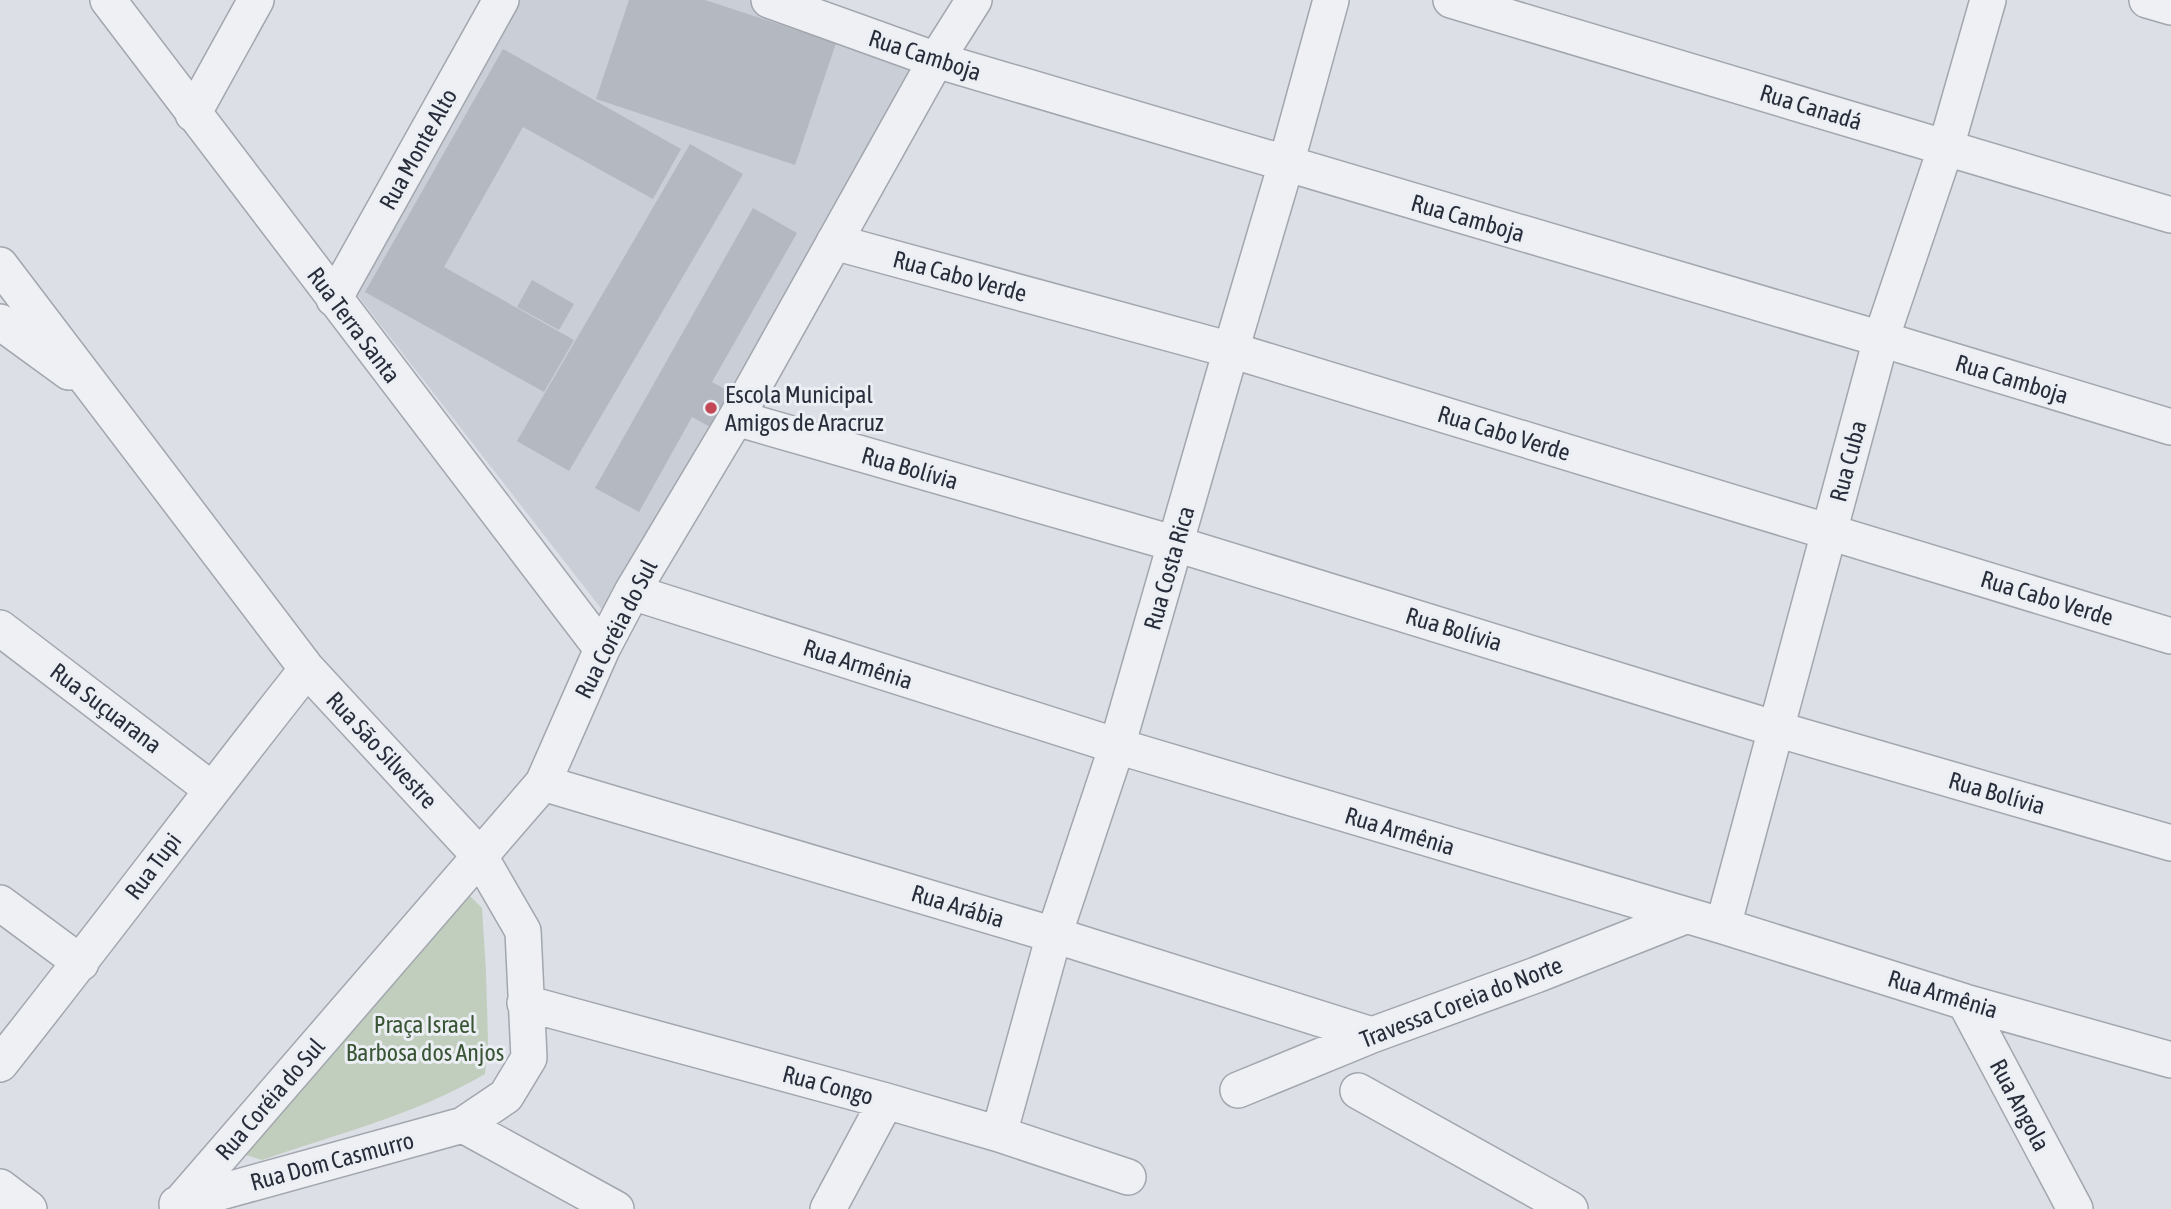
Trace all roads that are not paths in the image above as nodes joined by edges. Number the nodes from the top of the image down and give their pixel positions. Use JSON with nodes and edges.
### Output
{"nodes":[{"id":1,"x":108,"y":0,"type":"edge"},
{"id":2,"x":256,"y":0,"type":"edge"},
{"id":3,"x":501,"y":0,"type":"edge"},
{"id":4,"x":769,"y":0,"type":"edge"},
{"id":5,"x":974,"y":0,"type":"edge"},
{"id":6,"x":1331,"y":0,"type":"edge"},
{"id":7,"x":1451,"y":0,"type":"edge"},
{"id":8,"x":1988,"y":0,"type":"edge"},
{"id":9,"x":2147,"y":0,"type":"edge"},
{"id":10,"x":2171,"y":7,"type":"edge"},
{"id":11,"x":936,"y":60,"type":"junction"},
{"id":12,"x":193,"y":114,"type":"junction"},
{"id":13,"x":1946,"y":147,"type":"junction"},
{"id":14,"x":1286,"y":164,"type":"junction"},
{"id":15,"x":2171,"y":215,"type":"edge"},
{"id":16,"x":834,"y":242,"type":"junction"},
{"id":17,"x":0,"y":265,"type":"edge"},
{"id":18,"x":334,"y":299,"type":"junction"},
{"id":19,"x":0,"y":322,"type":"edge"},
{"id":20,"x":1881,"y":340,"type":"junction"},
{"id":21,"x":1231,"y":350,"type":"junction"},
{"id":22,"x":100,"y":395,"type":"junction"},
{"id":23,"x":736,"y":418,"type":"junction"},
{"id":24,"x":2171,"y":427,"type":"edge"},
{"id":25,"x":1828,"y":531,"type":"junction"},
{"id":26,"x":1176,"y":544,"type":"junction"},
{"id":27,"x":632,"y":592,"type":"junction"},
{"id":28,"x":0,"y":628,"type":"edge"},
{"id":29,"x":2171,"y":636,"type":"edge"},
{"id":30,"x":602,"y":649,"type":"junction"},
{"id":31,"x":307,"y":669,"type":"junction"},
{"id":32,"x":1776,"y":729,"type":"junction"},
{"id":33,"x":1117,"y":746,"type":"junction"},
{"id":34,"x":543,"y":783,"type":"junction"},
{"id":35,"x":211,"y":789,"type":"junction"},
{"id":36,"x":2171,"y":844,"type":"edge"},
{"id":37,"x":479,"y":855,"type":"junction"},
{"id":38,"x":0,"y":903,"type":"edge"},
{"id":39,"x":1685,"y":916,"type":"junction"},
{"id":40,"x":1723,"y":926,"type":"junction"},
{"id":41,"x":1054,"y":935,"type":"junction"},
{"id":42,"x":80,"y":963,"type":"junction"},
{"id":43,"x":1965,"y":1002,"type":"junction"},
{"id":44,"x":525,"y":1003,"type":"junction"},
{"id":45,"x":1372,"y":1035,"type":"junction"},
{"id":46,"x":2171,"y":1060,"type":"edge"},
{"id":47,"x":0,"y":1064,"type":"edge"},
{"id":48,"x":1238,"y":1090,"type":"dead end"},
{"id":49,"x":1357,"y":1091,"type":"dead end"},
{"id":50,"x":886,"y":1101,"type":"junction"},
{"id":51,"x":463,"y":1125,"type":"junction"},
{"id":52,"x":999,"y":1134,"type":"junction"},
{"id":53,"x":1128,"y":1177,"type":"dead end"},
{"id":54,"x":0,"y":1187,"type":"edge"},
{"id":55,"x":171,"y":1206,"type":"edge"},
{"id":56,"x":29,"y":1209,"type":"edge"},
{"id":57,"x":616,"y":1209,"type":"edge"},
{"id":58,"x":828,"y":1209,"type":"edge"},
{"id":59,"x":1570,"y":1209,"type":"edge"},
{"id":60,"x":2075,"y":1209,"type":"edge"}],
"edges":[{"from":1,"to":12,"type":"street","name":"Rua Terra Santa"},
{"from":2,"to":12,"type":"street"},
{"from":3,"to":18,"type":"street","name":"Rua Monte Alto"},
{"from":4,"to":11,"type":"street","name":"Rua Camboja"},
{"from":5,"to":11,"type":"street","name":"Rua Coréia do Sul"},
{"from":6,"to":14,"type":"street","name":"Rua Costa Rica"},
{"from":7,"to":13,"type":"street","name":"Rua Canadá"},
{"from":8,"to":13,"type":"street","name":"Rua Cuba"},
{"from":9,"to":10,"type":"street"},
{"from":11,"to":14,"type":"street","name":"Rua Camboja"},
{"from":11,"to":16,"type":"street","name":"Rua Coréia do Sul"},
{"from":12,"to":18,"type":"street","name":"Rua Terra Santa"},
{"from":13,"to":15,"type":"street","name":"Rua Canadá"},
{"from":13,"to":20,"type":"street","name":"Rua Cuba"},
{"from":14,"to":20,"type":"street","name":"Rua Camboja"},
{"from":14,"to":21,"type":"street","name":"Rua Costa Rica"},
{"from":16,"to":21,"type":"street","name":"Rua Cabo Verde"},
{"from":16,"to":23,"type":"street","name":"Rua Coréia do Sul"},
{"from":17,"to":22,"type":"street","name":"Rua São Silvestre"},
{"from":18,"to":30,"type":"street","name":"Rua Terra Santa"},
{"from":19,"to":22,"type":"street","name":"Rua São Silvestre"},
{"from":20,"to":24,"type":"street","name":"Rua Camboja"},
{"from":20,"to":25,"type":"street","name":"Rua Cuba"},
{"from":21,"to":25,"type":"street","name":"Rua Cabo Verde"},
{"from":21,"to":26,"type":"street","name":"Rua Costa Rica"},
{"from":22,"to":31,"type":"street","name":"Rua São Silvestre"},
{"from":23,"to":26,"type":"street","name":"Rua Bolívia"},
{"from":23,"to":27,"type":"street","name":"Rua Coréia do Sul"},
{"from":25,"to":29,"type":"street","name":"Rua Cabo Verde"},
{"from":25,"to":32,"type":"street","name":"Rua Cuba"},
{"from":26,"to":32,"type":"street","name":"Rua Bolívia"},
{"from":26,"to":33,"type":"street","name":"Rua Costa Rica"},
{"from":27,"to":30,"type":"street","name":"Rua Coréia do Sul"},
{"from":27,"to":33,"type":"street","name":"Rua Armênia"},
{"from":28,"to":35,"type":"street","name":"Rua Suçuarana"},
{"from":30,"to":34,"type":"street","name":"Rua Coréia do Sul"},
{"from":31,"to":35,"type":"street","name":"Rua Tupi"},
{"from":31,"to":37,"type":"street","name":"Rua São Silvestre"},
{"from":32,"to":36,"type":"street","name":"Rua Bolívia"},
{"from":32,"to":40,"type":"street","name":"Rua Cuba"},
{"from":33,"to":39,"type":"street","name":"Rua Armênia"},
{"from":33,"to":41,"type":"street","name":"Rua Costa Rica"},
{"from":34,"to":37,"type":"street","name":"Rua Coréia do Sul"},
{"from":34,"to":41,"type":"street","name":"Rua Arábia"},
{"from":35,"to":42,"type":"street","name":"Rua Tupi"},
{"from":37,"to":44,"type":"street","name":"Rua São Silvestre"},
{"from":37,"to":55,"type":"street","name":"Rua Coréia do Sul"},
{"from":38,"to":42,"type":"street"},
{"from":39,"to":40,"type":"street","name":"Rua Armênia"},
{"from":39,"to":45,"type":"street","name":"Travessa Coreia do Norte"},
{"from":40,"to":43,"type":"street","name":"Rua Armênia"},
{"from":41,"to":45,"type":"street","name":"Rua Arábia"},
{"from":41,"to":52,"type":"street","name":"Rua Costa Rica"},
{"from":42,"to":47,"type":"street","name":"Rua Tupi"},
{"from":43,"to":46,"type":"street","name":"Rua Armênia"},
{"from":43,"to":60,"type":"street","name":"Rua Angola"},
{"from":44,"to":50,"type":"street","name":"Rua Congo"},
{"from":44,"to":51,"type":"street","name":"Rua São Silvestre"},
{"from":45,"to":48,"type":"street","name":"Travessa Coreia do Norte"},
{"from":49,"to":59,"type":"street"},
{"from":50,"to":52,"type":"street","name":"Rua Congo"},
{"from":50,"to":58,"type":"street"},
{"from":51,"to":55,"type":"street","name":"Rua Dom Casmurro"},
{"from":51,"to":57,"type":"street"},
{"from":52,"to":53,"type":"street","name":"Rua Congo"},
{"from":54,"to":56,"type":"street"}]}
